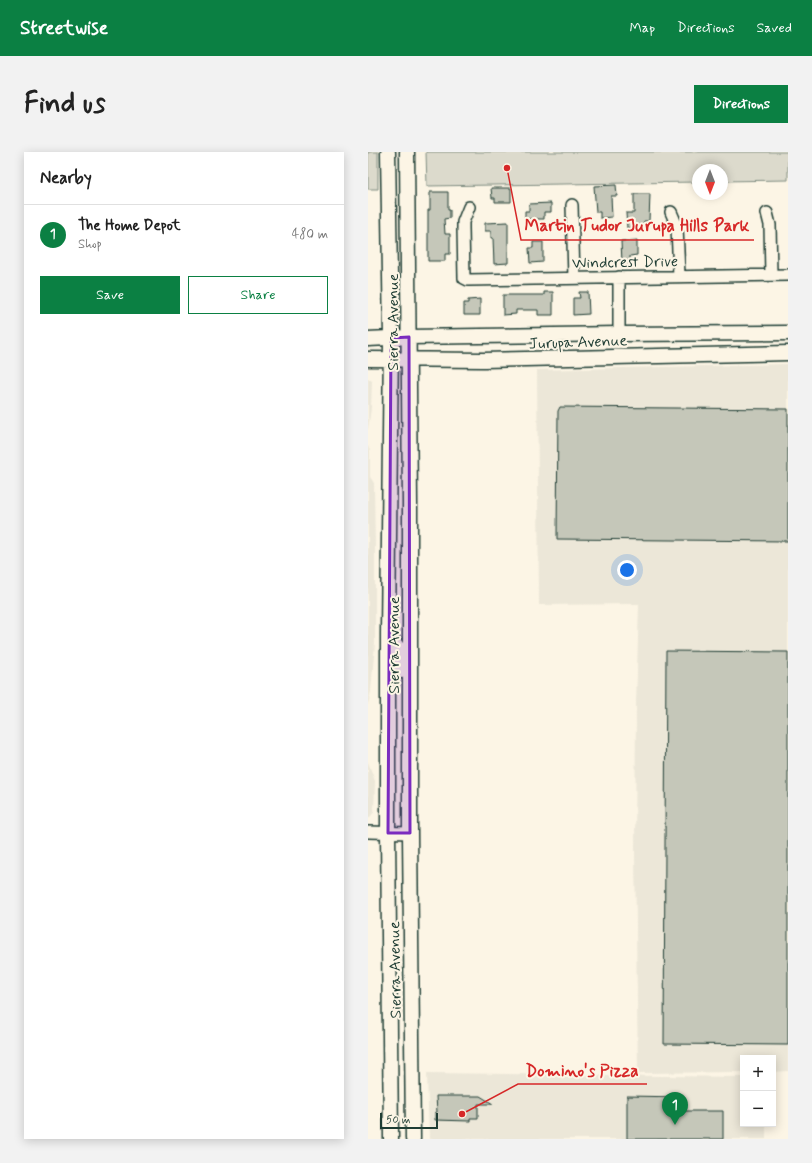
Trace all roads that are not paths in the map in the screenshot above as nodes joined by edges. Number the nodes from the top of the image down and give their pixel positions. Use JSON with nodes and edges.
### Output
{"nodes":[{"id":1,"x":388,"y":152,"type":"edge"},
{"id":2,"x":407,"y":152,"type":"edge"},
{"id":3,"x":572,"y":205,"type":"dead end"},
{"id":4,"x":469,"y":207,"type":"dead end"},
{"id":5,"x":671,"y":212,"type":"dead end"},
{"id":6,"x":767,"y":213,"type":"dead end"},
{"id":7,"x":771,"y":275,"type":"junction"},
{"id":8,"x":788,"y":275,"type":"edge"},
{"id":9,"x":678,"y":276,"type":"junction"},
{"id":10,"x":619,"y":277,"type":"junction"},
{"id":11,"x":574,"y":278,"type":"junction"},
{"id":12,"x":788,"y":332,"type":"edge"},
{"id":13,"x":619,"y":334,"type":"junction"},
{"id":14,"x":409,"y":337,"type":"junction"},
{"id":15,"x":391,"y":338,"type":"junction"},
{"id":16,"x":368,"y":339,"type":"edge"},
{"id":17,"x":788,"y":353,"type":"edge"},
{"id":18,"x":368,"y":359,"type":"edge"},
{"id":19,"x":390,"y":359,"type":"junction"},
{"id":20,"x":408,"y":360,"type":"junction"},
{"id":21,"x":388,"y":635,"type":"junction"},
{"id":22,"x":410,"y":750,"type":"junction"},
{"id":23,"x":368,"y":832,"type":"edge"},
{"id":24,"x":388,"y":832,"type":"junction"},
{"id":25,"x":410,"y":833,"type":"junction"},
{"id":26,"x":391,"y":1139,"type":"edge"},
{"id":27,"x":413,"y":1139,"type":"edge"}],
"edges":[{"from":1,"to":15,"type":"main road","name":"Sierra Avenue"},
{"from":2,"to":14,"type":"main road","name":"Sierra Avenue"},
{"from":3,"to":11,"type":"street"},
{"from":4,"to":11,"type":"street","name":"Windcrest Drive"},
{"from":5,"to":9,"type":"street"},
{"from":6,"to":7,"type":"street"},
{"from":7,"to":8,"type":"street","name":"Windcrest Drive"},
{"from":7,"to":9,"type":"street","name":"Windcrest Drive"},
{"from":9,"to":10,"type":"street","name":"Windcrest Drive"},
{"from":10,"to":11,"type":"street","name":"Windcrest Drive"},
{"from":10,"to":13,"type":"street"},
{"from":12,"to":13,"type":"main road","name":"Jurupa Avenue"},
{"from":13,"to":14,"type":"main road","name":"Jurupa Avenue"},
{"from":14,"to":15,"type":"main road","name":"Jurupa Avenue"},
{"from":14,"to":20,"type":"main road","name":"Sierra Avenue"},
{"from":15,"to":16,"type":"main road","name":"Jurupa Avenue"},
{"from":15,"to":19,"type":"main road","name":"Sierra Avenue"},
{"from":17,"to":20,"type":"main road","name":"Jurupa Avenue"},
{"from":18,"to":19,"type":"main road","name":"Jurupa Avenue"},
{"from":19,"to":20,"type":"main road","name":"Jurupa Avenue"},
{"from":19,"to":21,"type":"main road","name":"Sierra Avenue"},
{"from":20,"to":22,"type":"main road","name":"Sierra Avenue"},
{"from":21,"to":22,"type":"main road"},
{"from":21,"to":24,"type":"main road","name":"Sierra Avenue"},
{"from":22,"to":25,"type":"main road","name":"Sierra Avenue"},
{"from":23,"to":24,"type":"street"},
{"from":24,"to":25,"type":"street"},
{"from":24,"to":26,"type":"main road","name":"Sierra Avenue"},
{"from":25,"to":27,"type":"main road","name":"Sierra Avenue"}]}
